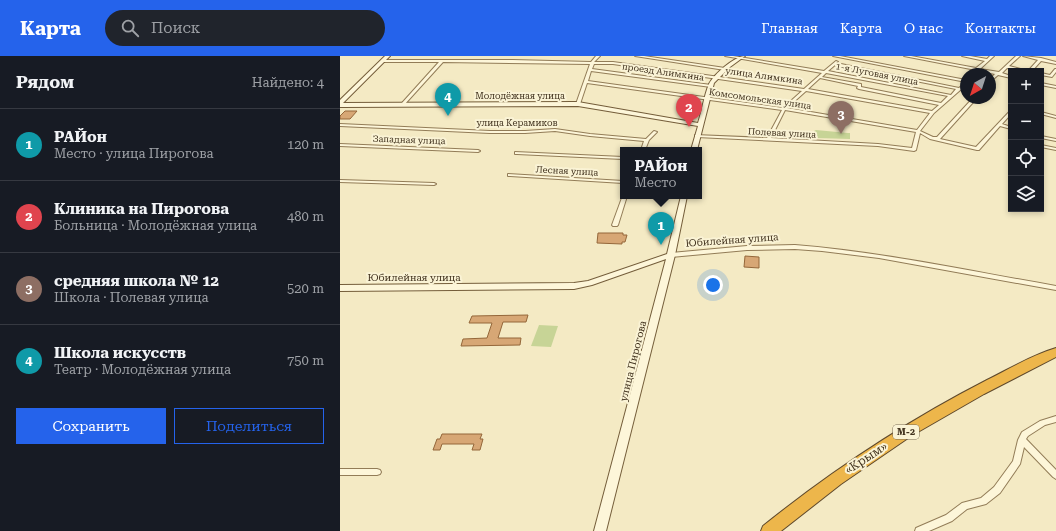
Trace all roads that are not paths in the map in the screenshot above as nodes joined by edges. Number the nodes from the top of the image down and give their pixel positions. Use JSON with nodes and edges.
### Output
{"nodes":[{"id":1,"x":388,"y":56,"type":"edge"},
{"id":2,"x":598,"y":56,"type":"edge"},
{"id":3,"x":637,"y":56,"type":"edge"},
{"id":4,"x":727,"y":56,"type":"edge"},
{"id":5,"x":835,"y":56,"type":"edge"},
{"id":6,"x":841,"y":56,"type":"edge"},
{"id":7,"x":906,"y":56,"type":"edge"},
{"id":8,"x":964,"y":56,"type":"edge"},
{"id":9,"x":992,"y":56,"type":"edge"},
{"id":10,"x":1018,"y":56,"type":"edge"},
{"id":11,"x":1025,"y":56,"type":"edge"},
{"id":12,"x":742,"y":57,"type":"edge"},
{"id":13,"x":987,"y":60,"type":"junction"},
{"id":14,"x":1041,"y":60,"type":"junction"},
{"id":15,"x":383,"y":61,"type":"junction"},
{"id":16,"x":442,"y":61,"type":"junction"},
{"id":17,"x":593,"y":61,"type":"junction"},
{"id":18,"x":1056,"y":63,"type":"edge"},
{"id":19,"x":834,"y":64,"type":"junction"},
{"id":20,"x":1007,"y":66,"type":"junction"},
{"id":21,"x":972,"y":68,"type":"edge"},
{"id":22,"x":979,"y":68,"type":"edge"},
{"id":23,"x":1015,"y":68,"type":"edge"},
{"id":24,"x":1033,"y":68,"type":"edge"},
{"id":25,"x":725,"y":69,"type":"junction"},
{"id":26,"x":590,"y":70,"type":"junction"},
{"id":27,"x":1056,"y":70,"type":"edge"},
{"id":28,"x":825,"y":72,"type":"junction"},
{"id":29,"x":998,"y":74,"type":"joint"},
{"id":30,"x":1044,"y":75,"type":"edge"},
{"id":31,"x":1008,"y":76,"type":"edge"},
{"id":32,"x":1050,"y":76,"type":"junction"},
{"id":33,"x":716,"y":77,"type":"junction"},
{"id":34,"x":819,"y":77,"type":"junction"},
{"id":35,"x":1056,"y":78,"type":"edge"},
{"id":36,"x":960,"y":81,"type":"edge"},
{"id":37,"x":586,"y":82,"type":"junction"},
{"id":38,"x":1044,"y":85,"type":"edge"},
{"id":39,"x":711,"y":86,"type":"junction"},
{"id":40,"x":1056,"y":87,"type":"edge"},
{"id":41,"x":960,"y":89,"type":"joint"},
{"id":42,"x":805,"y":90,"type":"junction"},
{"id":43,"x":952,"y":96,"type":"junction"},
{"id":44,"x":707,"y":100,"type":"junction"},
{"id":45,"x":340,"y":104,"type":"edge"},
{"id":46,"x":403,"y":104,"type":"junction"},
{"id":47,"x":578,"y":104,"type":"junction"},
{"id":48,"x":942,"y":104,"type":"junction"},
{"id":49,"x":969,"y":104,"type":"edge"},
{"id":50,"x":784,"y":109,"type":"junction"},
{"id":51,"x":932,"y":112,"type":"junction"},
{"id":52,"x":1044,"y":114,"type":"edge"},
{"id":53,"x":1008,"y":115,"type":"edge"},
{"id":54,"x":1056,"y":117,"type":"edge"},
{"id":55,"x":340,"y":125,"type":"edge"},
{"id":56,"x":699,"y":125,"type":"junction"},
{"id":57,"x":999,"y":125,"type":"junction"},
{"id":58,"x":1008,"y":127,"type":"edge"},
{"id":59,"x":918,"y":131,"type":"junction"},
{"id":60,"x":654,"y":132,"type":"dead end"},
{"id":61,"x":697,"y":136,"type":"junction"},
{"id":62,"x":932,"y":138,"type":"junction"},
{"id":63,"x":1044,"y":138,"type":"edge"},
{"id":64,"x":647,"y":140,"type":"junction"},
{"id":65,"x":768,"y":140,"type":"junction"},
{"id":66,"x":1056,"y":140,"type":"edge"},
{"id":67,"x":340,"y":145,"type":"edge"},
{"id":68,"x":644,"y":147,"type":"edge"},
{"id":69,"x":695,"y":147,"type":"edge"},
{"id":70,"x":1044,"y":147,"type":"edge"},
{"id":71,"x":1056,"y":149,"type":"edge"},
{"id":72,"x":478,"y":151,"type":"dead end"},
{"id":73,"x":517,"y":153,"type":"dead end"},
{"id":74,"x":620,"y":158,"type":"edge"},
{"id":75,"x":510,"y":175,"type":"dead end"},
{"id":76,"x":340,"y":181,"type":"edge"},
{"id":77,"x":620,"y":182,"type":"edge"},
{"id":78,"x":434,"y":184,"type":"dead end"},
{"id":79,"x":624,"y":199,"type":"edge"},
{"id":80,"x":683,"y":199,"type":"edge"},
{"id":81,"x":615,"y":225,"type":"dead end"},
{"id":82,"x":671,"y":255,"type":"junction"},
{"id":83,"x":340,"y":288,"type":"edge"},
{"id":84,"x":1056,"y":288,"type":"edge"},
{"id":85,"x":1056,"y":352,"type":"edge"},
{"id":86,"x":1056,"y":419,"type":"edge"},
{"id":87,"x":1022,"y":440,"type":"junction"},
{"id":88,"x":340,"y":472,"type":"edge"},
{"id":89,"x":378,"y":472,"type":"dead end"},
{"id":90,"x":1056,"y":475,"type":"edge"},
{"id":91,"x":600,"y":531,"type":"edge"},
{"id":92,"x":768,"y":531,"type":"edge"},
{"id":93,"x":919,"y":531,"type":"edge"}],
"edges":[{"from":1,"to":15,"type":"street"},
{"from":2,"to":17,"type":"street"},
{"from":3,"to":25,"type":"street"},
{"from":4,"to":12,"type":"street","name":"1-я Луговая улица"},
{"from":5,"to":6,"type":"street"},
{"from":6,"to":19,"type":"street"},
{"from":6,"to":36,"type":"street"},
{"from":7,"to":21,"type":"street"},
{"from":8,"to":13,"type":"street"},
{"from":9,"to":13,"type":"street"},
{"from":10,"to":20,"type":"street"},
{"from":11,"to":14,"type":"street"},
{"from":12,"to":25,"type":"street"},
{"from":12,"to":28,"type":"street","name":"1-я Луговая улица"},
{"from":13,"to":22,"type":"street"},
{"from":14,"to":18,"type":"street"},
{"from":14,"to":24,"type":"street"},
{"from":15,"to":16,"type":"street","name":"улица Алимкина"},
{"from":15,"to":45,"type":"street"},
{"from":16,"to":17,"type":"street","name":"улица Алимкина"},
{"from":16,"to":46,"type":"street"},
{"from":17,"to":26,"type":"street"},
{"from":17,"to":33,"type":"street","name":"улица Алимкина"},
{"from":19,"to":28,"type":"street"},
{"from":19,"to":41,"type":"street"},
{"from":20,"to":23,"type":"street"},
{"from":20,"to":29,"type":"street"},
{"from":25,"to":33,"type":"street"},
{"from":26,"to":37,"type":"street"},
{"from":26,"to":39,"type":"street","name":"проезд Алимкина"},
{"from":27,"to":32,"type":"street"},
{"from":28,"to":34,"type":"street"},
{"from":28,"to":43,"type":"street","name":"1-я Луговая улица"},
{"from":29,"to":31,"type":"street"},
{"from":30,"to":32,"type":"street"},
{"from":32,"to":35,"type":"street"},
{"from":33,"to":39,"type":"street"},
{"from":33,"to":42,"type":"street","name":"улица Алимкина"},
{"from":34,"to":42,"type":"street"},
{"from":34,"to":48,"type":"street"},
{"from":37,"to":44,"type":"street","name":"Комсомольская улица"},
{"from":37,"to":47,"type":"street"},
{"from":38,"to":40,"type":"street"},
{"from":39,"to":44,"type":"street"},
{"from":41,"to":43,"type":"street"},
{"from":42,"to":50,"type":"street"},
{"from":42,"to":51,"type":"street","name":"улица Алимкина"},
{"from":43,"to":48,"type":"street"},
{"from":44,"to":50,"type":"street","name":"Комсомольская улица"},
{"from":44,"to":56,"type":"street"},
{"from":45,"to":46,"type":"street","name":"Молодёжная улица"},
{"from":46,"to":47,"type":"street","name":"Молодёжная улица"},
{"from":47,"to":56,"type":"street","name":"Молодёжная улица"},
{"from":48,"to":51,"type":"street"},
{"from":49,"to":62,"type":"street"},
{"from":50,"to":59,"type":"street","name":"Комсомольская улица"},
{"from":50,"to":65,"type":"street"},
{"from":51,"to":59,"type":"street"},
{"from":52,"to":54,"type":"street"},
{"from":53,"to":57,"type":"street"},
{"from":55,"to":64,"type":"street","name":"улица Керамиков"},
{"from":56,"to":61,"type":"street"},
{"from":57,"to":58,"type":"street"},
{"from":57,"to":62,"type":"street","name":"Комсомольская улица"},
{"from":59,"to":62,"type":"street","name":"Комсомольская улица"},
{"from":59,"to":65,"type":"street","name":"Полевая улица"},
{"from":60,"to":64,"type":"street"},
{"from":61,"to":65,"type":"street","name":"Полевая улица"},
{"from":61,"to":69,"type":"street"},
{"from":63,"to":66,"type":"street"},
{"from":64,"to":68,"type":"street"},
{"from":67,"to":72,"type":"street","name":"Западная улица"},
{"from":70,"to":71,"type":"street"},
{"from":73,"to":74,"type":"street"},
{"from":75,"to":77,"type":"street","name":"Лесная улица"},
{"from":76,"to":78,"type":"street"},
{"from":79,"to":81,"type":"street"},
{"from":80,"to":82,"type":"street","name":"улица Пирогова"},
{"from":82,"to":83,"type":"street","name":"Юбилейная улица"},
{"from":82,"to":84,"type":"street","name":"Юбилейная улица"},
{"from":82,"to":91,"type":"street","name":"улица Пирогова"},
{"from":85,"to":92,"type":"highway","name":"«Крым»","number":"М-2"},
{"from":86,"to":87,"type":"street"},
{"from":87,"to":90,"type":"street"},
{"from":87,"to":93,"type":"street"},
{"from":88,"to":89,"type":"street"}]}
